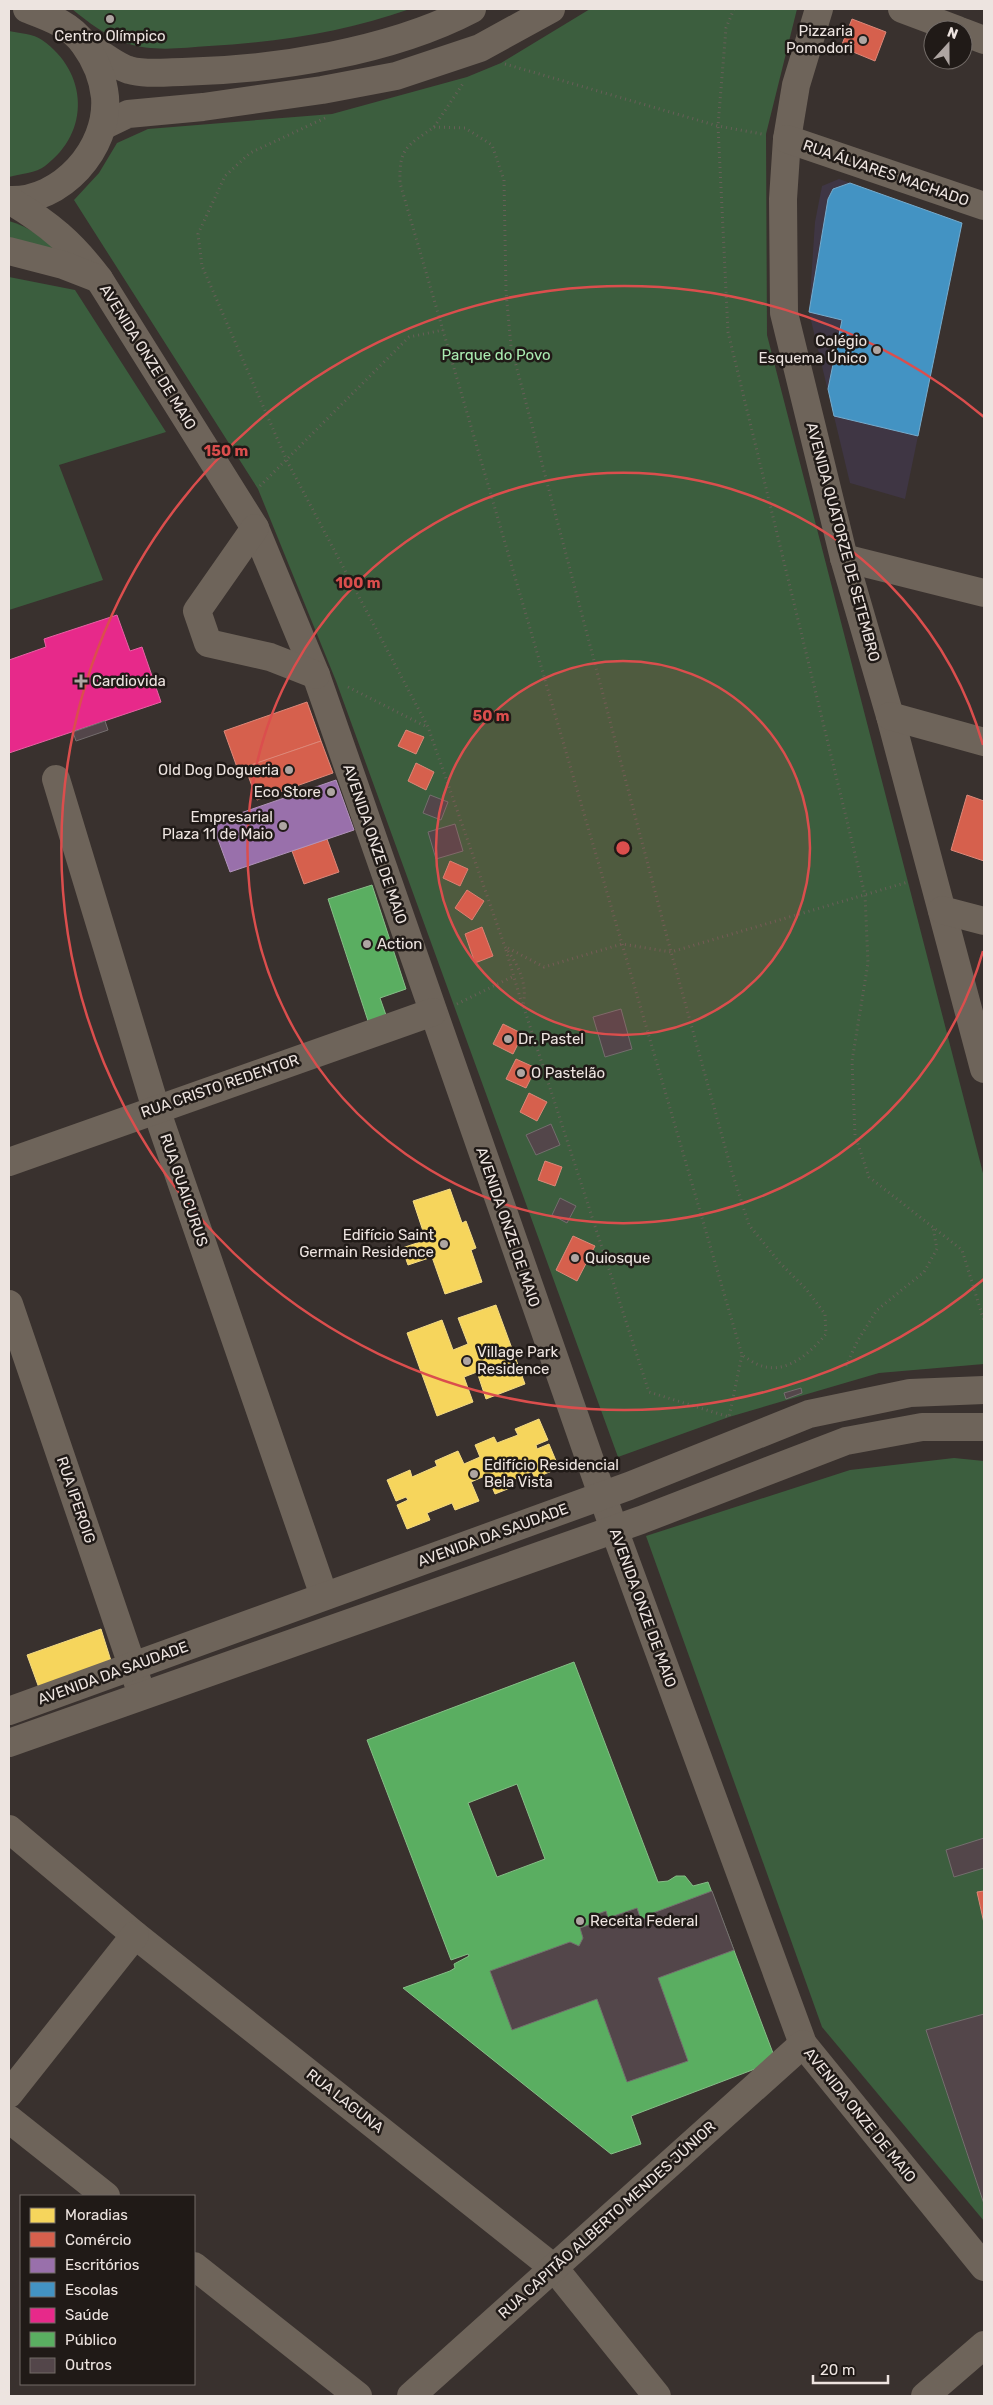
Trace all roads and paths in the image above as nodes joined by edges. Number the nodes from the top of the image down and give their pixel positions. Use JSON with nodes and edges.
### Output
{"nodes":[{"id":1,"x":26,"y":9,"type":"edge"},
{"id":2,"x":472,"y":9,"type":"edge"},
{"id":3,"x":551,"y":9,"type":"edge"},
{"id":4,"x":734,"y":9,"type":"edge"},
{"id":5,"x":819,"y":9,"type":"edge"},
{"id":6,"x":902,"y":9,"type":"edge"},
{"id":7,"x":931,"y":20,"type":"edge"},
{"id":8,"x":83,"y":42,"type":"junction"},
{"id":9,"x":501,"y":63,"type":"dead end"},
{"id":10,"x":467,"y":78,"type":"dead end"},
{"id":11,"x":332,"y":114,"type":"dead end"},
{"id":12,"x":103,"y":126,"type":"junction"},
{"id":13,"x":718,"y":126,"type":"junction"},
{"id":14,"x":434,"y":127,"type":"junction"},
{"id":15,"x":787,"y":139,"type":"junction"},
{"id":16,"x":10,"y":200,"type":"edge"},
{"id":17,"x":984,"y":206,"type":"edge"},
{"id":18,"x":9,"y":251,"type":"edge"},
{"id":19,"x":100,"y":278,"type":"junction"},
{"id":20,"x":443,"y":330,"type":"junction"},
{"id":21,"x":287,"y":461,"type":"junction"},
{"id":22,"x":258,"y":489,"type":"dead end"},
{"id":23,"x":255,"y":528,"type":"junction"},
{"id":24,"x":844,"y":558,"type":"junction"},
{"id":25,"x":984,"y":593,"type":"edge"},
{"id":26,"x":316,"y":675,"type":"junction"},
{"id":27,"x":344,"y":685,"type":"dead end"},
{"id":28,"x":890,"y":716,"type":"junction"},
{"id":29,"x":428,"y":727,"type":"junction"},
{"id":30,"x":984,"y":742,"type":"edge"},
{"id":31,"x":56,"y":779,"type":"dead end"},
{"id":32,"x":932,"y":874,"type":"junction"},
{"id":33,"x":864,"y":895,"type":"junction"},
{"id":34,"x":942,"y":910,"type":"junction"},
{"id":35,"x":984,"y":921,"type":"edge"},
{"id":36,"x":622,"y":944,"type":"junction"},
{"id":37,"x":506,"y":947,"type":"junction"},
{"id":38,"x":671,"y":952,"type":"junction"},
{"id":39,"x":514,"y":976,"type":"junction"},
{"id":40,"x":523,"y":1005,"type":"junction"},
{"id":41,"x":433,"y":1012,"type":"junction"},
{"id":42,"x":984,"y":1069,"type":"edge"},
{"id":43,"x":156,"y":1109,"type":"junction"},
{"id":44,"x":9,"y":1162,"type":"edge"},
{"id":45,"x":933,"y":1227,"type":"junction"},
{"id":46,"x":9,"y":1304,"type":"edge"},
{"id":47,"x":984,"y":1321,"type":"edge"},
{"id":48,"x":742,"y":1355,"type":"junction"},
{"id":49,"x":846,"y":1366,"type":"dead end"},
{"id":50,"x":984,"y":1390,"type":"edge"},
{"id":51,"x":984,"y":1427,"type":"edge"},
{"id":52,"x":602,"y":1495,"type":"junction"},
{"id":53,"x":614,"y":1529,"type":"junction"},
{"id":54,"x":324,"y":1596,"type":"junction"},
{"id":55,"x":133,"y":1666,"type":"junction"},
{"id":56,"x":142,"y":1697,"type":"junction"},
{"id":57,"x":9,"y":1711,"type":"edge"},
{"id":58,"x":9,"y":1743,"type":"edge"},
{"id":59,"x":9,"y":1829,"type":"edge"},
{"id":60,"x":135,"y":1935,"type":"junction"},
{"id":61,"x":803,"y":2044,"type":"junction"},
{"id":62,"x":9,"y":2094,"type":"edge"},
{"id":63,"x":9,"y":2119,"type":"edge"},
{"id":64,"x":105,"y":2195,"type":"edge"},
{"id":65,"x":195,"y":2267,"type":"edge"},
{"id":66,"x":984,"y":2267,"type":"edge"},
{"id":67,"x":555,"y":2268,"type":"junction"},
{"id":68,"x":984,"y":2345,"type":"edge"},
{"id":69,"x":358,"y":2396,"type":"edge"},
{"id":70,"x":411,"y":2396,"type":"edge"},
{"id":71,"x":657,"y":2396,"type":"edge"},
{"id":72,"x":925,"y":2396,"type":"edge"}],
"edges":[{"from":1,"to":8,"type":"street"},
{"from":2,"to":8,"type":"street"},
{"from":3,"to":12,"type":"street"},
{"from":4,"to":13,"type":"path"},
{"from":5,"to":15,"type":"street","name":"AVENIDA QUATORZE DE SETEMBRO"},
{"from":6,"to":7,"type":"street"},
{"from":8,"to":12,"type":"street"},
{"from":9,"to":13,"type":"path"},
{"from":10,"to":14,"type":"path"},
{"from":11,"to":21,"type":"path"},
{"from":12,"to":16,"type":"street"},
{"from":13,"to":15,"type":"path"},
{"from":13,"to":33,"type":"path"},
{"from":14,"to":20,"type":"path"},
{"from":14,"to":38,"type":"path"},
{"from":15,"to":17,"type":"street","name":"RUA ÁLVARES MACHADO"},
{"from":15,"to":24,"type":"street","name":"AVENIDA QUATORZE DE SETEMBRO"},
{"from":16,"to":19,"type":"street","name":"AVENIDA ONZE DE MAIO"},
{"from":18,"to":19,"type":"street"},
{"from":19,"to":23,"type":"street","name":"AVENIDA ONZE DE MAIO"},
{"from":20,"to":21,"type":"path"},
{"from":20,"to":36,"type":"path"},
{"from":21,"to":22,"type":"path"},
{"from":21,"to":29,"type":"path"},
{"from":23,"to":26,"type":"street","name":"AVENIDA ONZE DE MAIO"},
{"from":23,"to":26,"type":"street"},
{"from":24,"to":25,"type":"street"},
{"from":24,"to":28,"type":"street","name":"AVENIDA QUATORZE DE SETEMBRO"},
{"from":26,"to":41,"type":"street","name":"AVENIDA ONZE DE MAIO"},
{"from":27,"to":29,"type":"path"},
{"from":28,"to":30,"type":"street"},
{"from":28,"to":32,"type":"street","name":"AVENIDA QUATORZE DE SETEMBRO"},
{"from":29,"to":37,"type":"path"},
{"from":31,"to":43,"type":"street","name":"RUA GUAICURUS"},
{"from":32,"to":33,"type":"path"},
{"from":32,"to":34,"type":"street","name":"AVENIDA QUATORZE DE SETEMBRO"},
{"from":33,"to":38,"type":"path"},
{"from":33,"to":45,"type":"path"},
{"from":34,"to":35,"type":"street"},
{"from":34,"to":42,"type":"street","name":"AVENIDA QUATORZE DE SETEMBRO"},
{"from":36,"to":37,"type":"path"},
{"from":36,"to":38,"type":"path"},
{"from":36,"to":48,"type":"path"},
{"from":37,"to":39,"type":"path"},
{"from":37,"to":40,"type":"path"},
{"from":38,"to":48,"type":"path"},
{"from":39,"to":40,"type":"path"},
{"from":39,"to":41,"type":"path"},
{"from":40,"to":48,"type":"path"},
{"from":41,"to":43,"type":"street","name":"RUA CRISTO REDENTOR"},
{"from":41,"to":52,"type":"street","name":"AVENIDA ONZE DE MAIO"},
{"from":43,"to":44,"type":"street","name":"RUA CRISTO REDENTOR"},
{"from":43,"to":54,"type":"street","name":"RUA GUAICURUS"},
{"from":45,"to":47,"type":"path"},
{"from":45,"to":49,"type":"path"},
{"from":46,"to":55,"type":"street","name":"RUA IPEROIG"},
{"from":50,"to":52,"type":"street","name":"AVENIDA DA SAUDADE"},
{"from":51,"to":53,"type":"street","name":"AVENIDA DA SAUDADE"},
{"from":52,"to":53,"type":"street","name":"AVENIDA ONZE DE MAIO"},
{"from":52,"to":54,"type":"street","name":"AVENIDA DA SAUDADE"},
{"from":53,"to":56,"type":"street","name":"AVENIDA DA SAUDADE"},
{"from":53,"to":61,"type":"street","name":"AVENIDA ONZE DE MAIO"},
{"from":54,"to":55,"type":"street","name":"AVENIDA DA SAUDADE"},
{"from":55,"to":56,"type":"street","name":"RUA IPEROIG"},
{"from":55,"to":57,"type":"street","name":"AVENIDA DA SAUDADE"},
{"from":56,"to":58,"type":"street","name":"AVENIDA DA SAUDADE"},
{"from":59,"to":60,"type":"street","name":"RUA LAGUNA"},
{"from":60,"to":62,"type":"street"},
{"from":60,"to":67,"type":"street","name":"RUA LAGUNA"},
{"from":61,"to":66,"type":"street","name":"AVENIDA ONZE DE MAIO"},
{"from":61,"to":67,"type":"street","name":"RUA CAPITÃO ALBERTO MENDES JÚNIOR"},
{"from":63,"to":64,"type":"street"},
{"from":65,"to":69,"type":"street"},
{"from":67,"to":70,"type":"street","name":"RUA CAPITÃO ALBERTO MENDES JÚNIOR"},
{"from":67,"to":71,"type":"street","name":"RUA LAGUNA"},
{"from":68,"to":72,"type":"street"}]}
